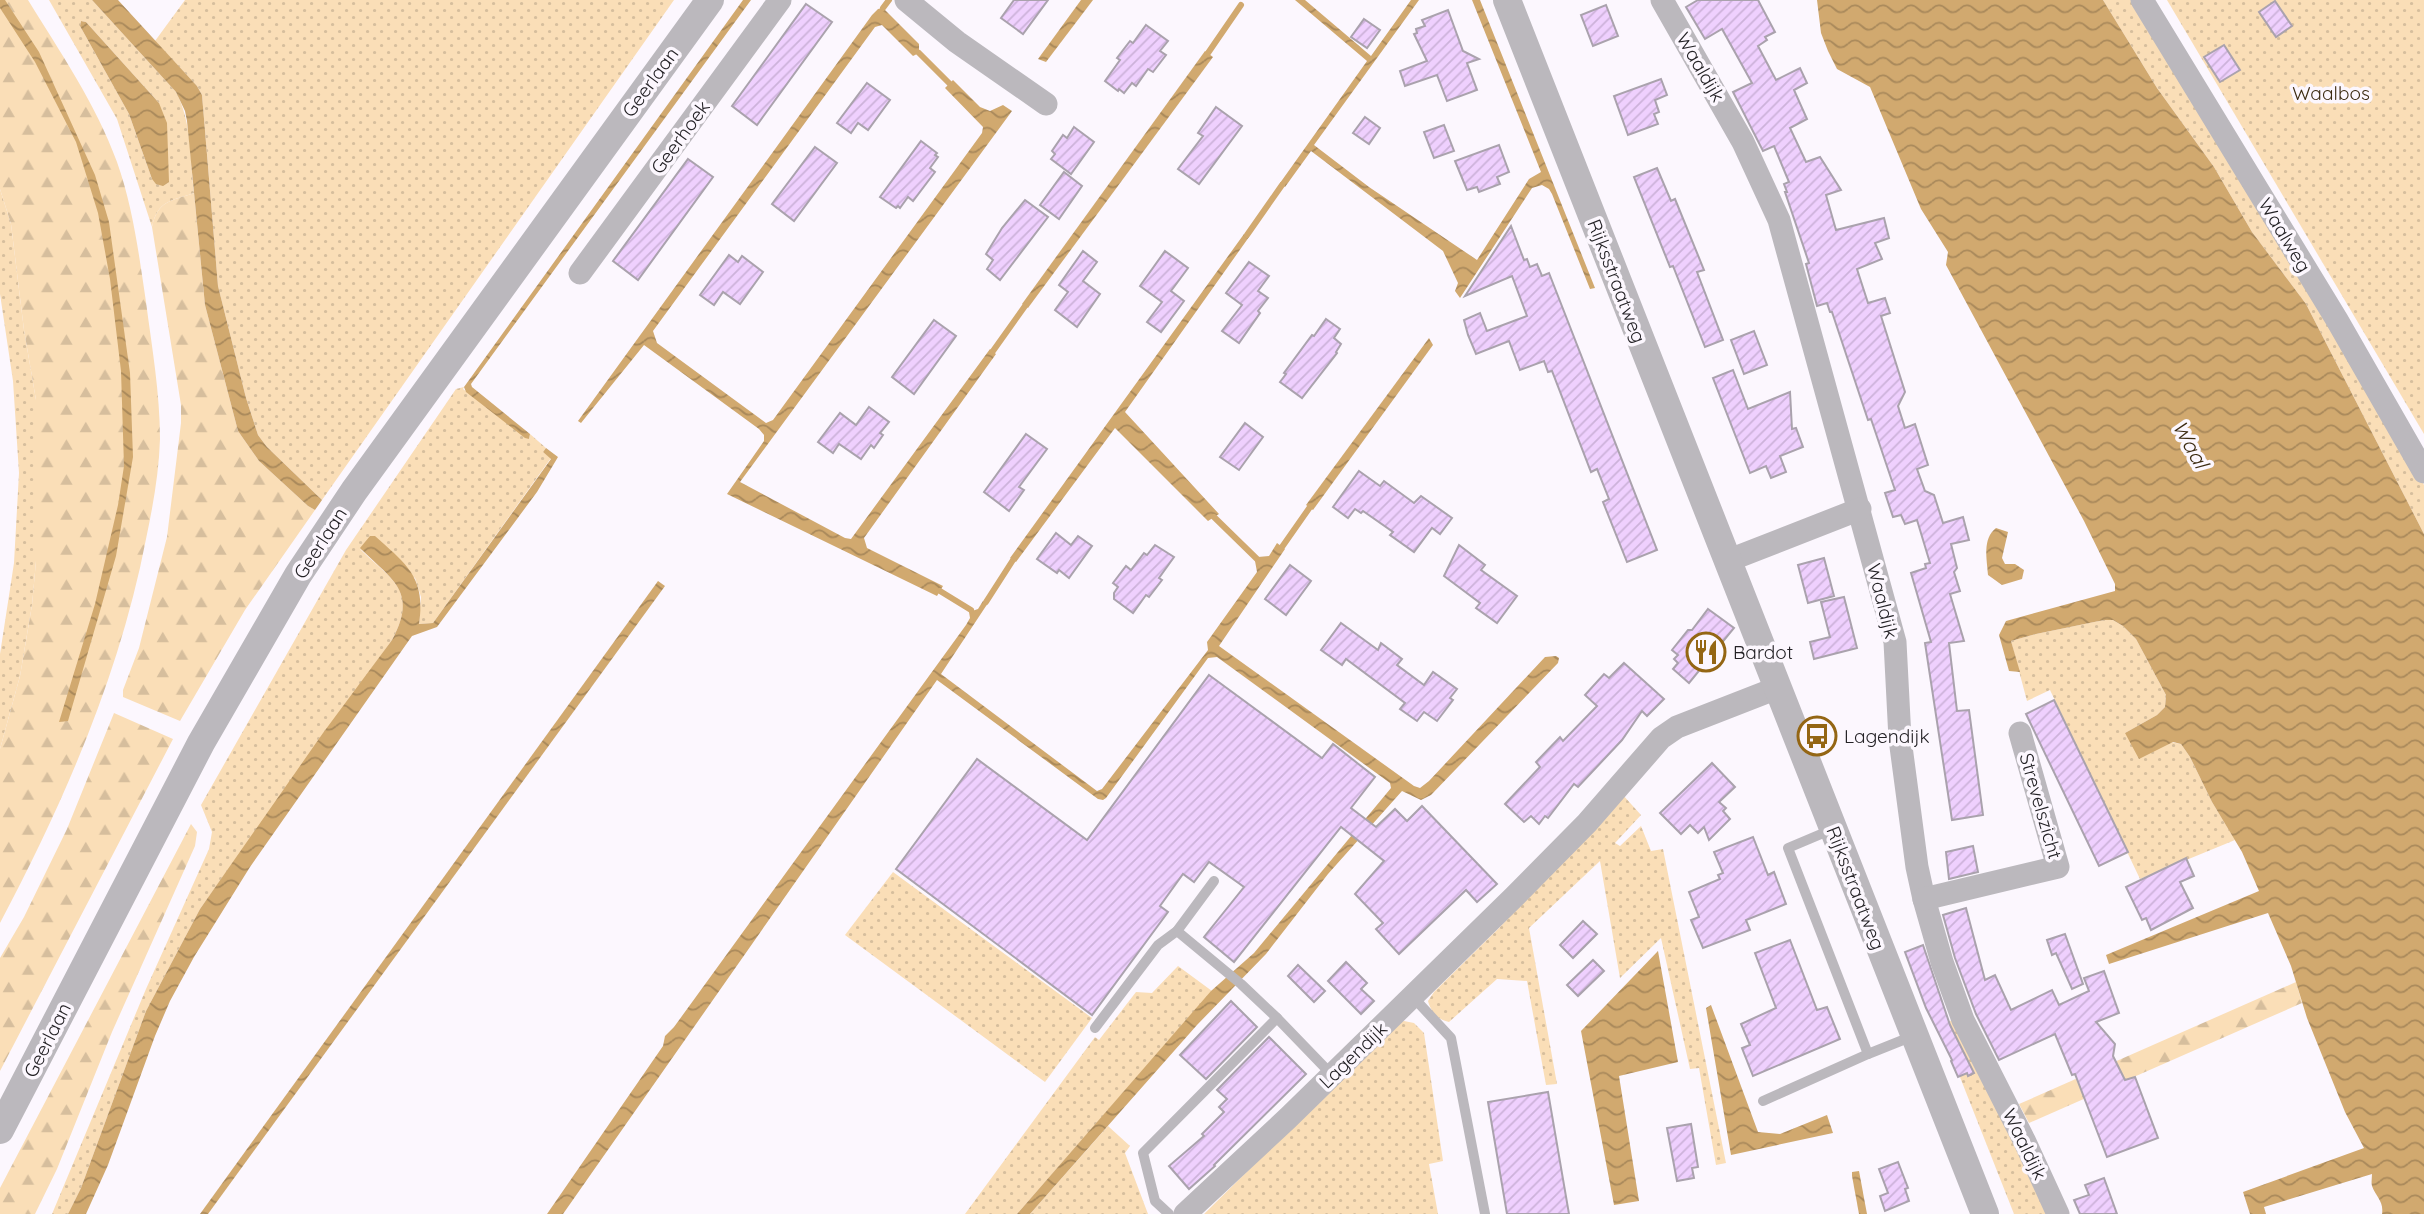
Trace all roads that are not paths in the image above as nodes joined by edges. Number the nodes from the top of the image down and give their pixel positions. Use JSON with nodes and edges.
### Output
{"nodes":[{"id":1,"x":710,"y":0,"type":"edge"},
{"id":2,"x":780,"y":0,"type":"edge"},
{"id":3,"x":906,"y":0,"type":"edge"},
{"id":4,"x":1507,"y":0,"type":"edge"},
{"id":5,"x":1662,"y":0,"type":"edge"},
{"id":6,"x":2142,"y":0,"type":"edge"},
{"id":7,"x":1046,"y":104,"type":"dead end"},
{"id":8,"x":580,"y":273,"type":"dead end"},
{"id":9,"x":2424,"y":472,"type":"edge"},
{"id":10,"x":1860,"y":509,"type":"junction"},
{"id":11,"x":1727,"y":561,"type":"junction"},
{"id":12,"x":1777,"y":688,"type":"junction"},
{"id":13,"x":2020,"y":733,"type":"dead end"},
{"id":14,"x":1833,"y":829,"type":"junction"},
{"id":15,"x":1214,"y":881,"type":"dead end"},
{"id":16,"x":1924,"y":899,"type":"junction"},
{"id":17,"x":1177,"y":931,"type":"junction"},
{"id":18,"x":1413,"y":997,"type":"junction"},
{"id":19,"x":1277,"y":1018,"type":"junction"},
{"id":20,"x":1095,"y":1028,"type":"dead end"},
{"id":21,"x":1914,"y":1035,"type":"junction"},
{"id":22,"x":1868,"y":1054,"type":"junction"},
{"id":23,"x":1332,"y":1075,"type":"junction"},
{"id":24,"x":1763,"y":1101,"type":"dead end"},
{"id":25,"x":0,"y":1130,"type":"edge"},
{"id":26,"x":1169,"y":1214,"type":"edge"},
{"id":27,"x":1185,"y":1214,"type":"edge"},
{"id":28,"x":1485,"y":1214,"type":"edge"},
{"id":29,"x":1985,"y":1214,"type":"edge"},
{"id":30,"x":2058,"y":1214,"type":"edge"}],
"edges":[{"from":1,"to":25,"type":"street","name":"Geerlaan"},
{"from":2,"to":8,"type":"street","name":"Geerhoek"},
{"from":3,"to":7,"type":"street"},
{"from":4,"to":11,"type":"street","name":"Rijksstraatweg"},
{"from":5,"to":10,"type":"street","name":"Waaldijk"},
{"from":6,"to":9,"type":"street","name":"Waalweg"},
{"from":10,"to":11,"type":"street"},
{"from":10,"to":16,"type":"street","name":"Waaldijk"},
{"from":11,"to":12,"type":"street","name":"Rijksstraatweg"},
{"from":12,"to":14,"type":"street","name":"Rijksstraatweg"},
{"from":12,"to":18,"type":"street","name":"Lagendijk"},
{"from":13,"to":16,"type":"street","name":"Strevelszicht"},
{"from":14,"to":21,"type":"street","name":"Rijksstraatweg"},
{"from":14,"to":22,"type":"lane"},
{"from":15,"to":17,"type":"lane"},
{"from":16,"to":30,"type":"street","name":"Waaldijk"},
{"from":17,"to":19,"type":"lane"},
{"from":17,"to":20,"type":"lane"},
{"from":18,"to":23,"type":"street","name":"Lagendijk"},
{"from":18,"to":28,"type":"lane"},
{"from":19,"to":23,"type":"lane"},
{"from":19,"to":26,"type":"lane"},
{"from":21,"to":22,"type":"lane"},
{"from":21,"to":29,"type":"street","name":"Rijksstraatweg"},
{"from":22,"to":24,"type":"lane"},
{"from":23,"to":27,"type":"street","name":"Lagendijk"}]}
